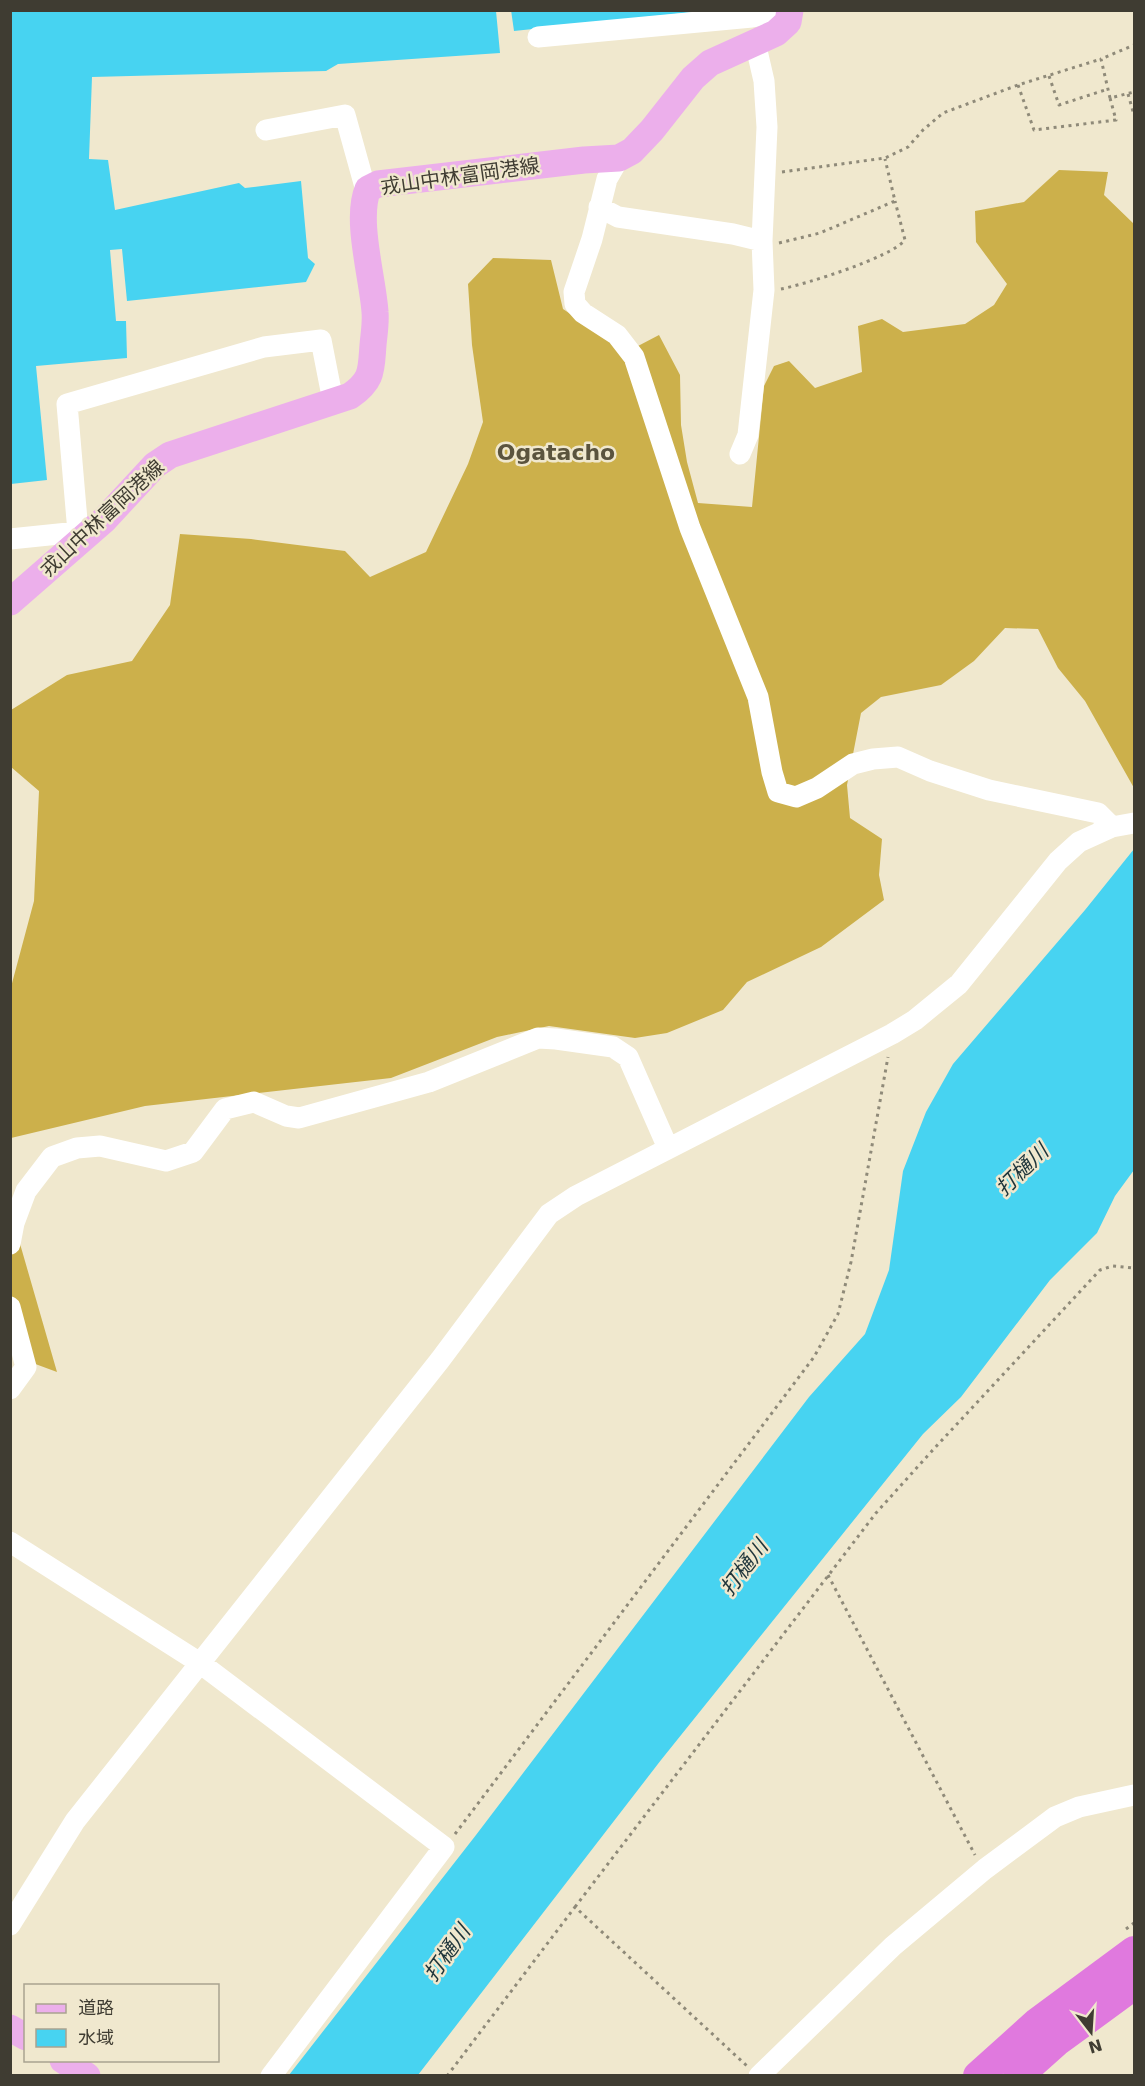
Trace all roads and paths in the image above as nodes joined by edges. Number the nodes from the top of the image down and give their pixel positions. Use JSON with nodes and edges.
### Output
{"nodes":[{"id":1,"x":790,"y":11,"type":"edge"},
{"id":2,"x":538,"y":37,"type":"dead end"},
{"id":3,"x":755,"y":42,"type":"junction"},
{"id":4,"x":1134,"y":45,"type":"edge"},
{"id":5,"x":1101,"y":59,"type":"junction"},
{"id":6,"x":1049,"y":75,"type":"junction"},
{"id":7,"x":1018,"y":85,"type":"junction"},
{"id":8,"x":1108,"y":89,"type":"junction"},
{"id":9,"x":1134,"y":92,"type":"edge"},
{"id":10,"x":1128,"y":93,"type":"junction"},
{"id":11,"x":1110,"y":98,"type":"junction"},
{"id":12,"x":1134,"y":115,"type":"edge"},
{"id":13,"x":266,"y":130,"type":"dead end"},
{"id":14,"x":619,"y":158,"type":"junction"},
{"id":15,"x":885,"y":158,"type":"junction"},
{"id":16,"x":765,"y":172,"type":"junction"},
{"id":17,"x":368,"y":189,"type":"junction"},
{"id":18,"x":895,"y":201,"type":"junction"},
{"id":19,"x":599,"y":207,"type":"junction"},
{"id":20,"x":762,"y":241,"type":"junction"},
{"id":21,"x":764,"y":290,"type":"junction"},
{"id":22,"x":333,"y":401,"type":"junction"},
{"id":23,"x":740,"y":454,"type":"dead end"},
{"id":24,"x":81,"y":535,"type":"junction"},
{"id":25,"x":10,"y":539,"type":"edge"},
{"id":26,"x":10,"y":602,"type":"edge"},
{"id":27,"x":1134,"y":824,"type":"edge"},
{"id":28,"x":1112,"y":827,"type":"junction"},
{"id":29,"x":892,"y":1034,"type":"junction"},
{"id":30,"x":668,"y":1148,"type":"junction"},
{"id":31,"x":10,"y":1244,"type":"edge"},
{"id":32,"x":1134,"y":1268,"type":"edge"},
{"id":33,"x":10,"y":1307,"type":"edge"},
{"id":34,"x":10,"y":1389,"type":"edge"},
{"id":35,"x":10,"y":1542,"type":"edge"},
{"id":36,"x":828,"y":1575,"type":"junction"},
{"id":37,"x":200,"y":1663,"type":"junction"},
{"id":38,"x":1134,"y":1795,"type":"edge"},
{"id":39,"x":444,"y":1847,"type":"junction"},
{"id":40,"x":985,"y":1869,"type":"junction"},
{"id":41,"x":575,"y":1907,"type":"junction"},
{"id":42,"x":10,"y":1925,"type":"edge"},
{"id":43,"x":1134,"y":1951,"type":"edge"},
{"id":44,"x":1134,"y":1985,"type":"edge"},
{"id":45,"x":10,"y":2028,"type":"edge"},
{"id":46,"x":24,"y":2036,"type":"edge"},
{"id":47,"x":65,"y":2062,"type":"edge"},
{"id":48,"x":754,"y":2072,"type":"edge"},
{"id":49,"x":87,"y":2076,"type":"edge"},
{"id":50,"x":271,"y":2076,"type":"edge"},
{"id":51,"x":447,"y":2076,"type":"edge"},
{"id":52,"x":978,"y":2076,"type":"edge"},
{"id":53,"x":1018,"y":2076,"type":"edge"}],
"edges":[{"from":1,"to":2,"type":"street"},
{"from":1,"to":3,"type":"main road"},
{"from":3,"to":14,"type":"main road"},
{"from":3,"to":16,"type":"street"},
{"from":4,"to":5,"type":"path"},
{"from":5,"to":6,"type":"path"},
{"from":5,"to":8,"type":"path"},
{"from":6,"to":7,"type":"path"},
{"from":6,"to":8,"type":"path"},
{"from":7,"to":11,"type":"path"},
{"from":7,"to":15,"type":"path"},
{"from":8,"to":11,"type":"path"},
{"from":9,"to":10,"type":"path"},
{"from":10,"to":11,"type":"path"},
{"from":10,"to":12,"type":"path"},
{"from":13,"to":17,"type":"street"},
{"from":14,"to":17,"type":"main road","name":"戎山中林富岡港線"},
{"from":14,"to":19,"type":"street"},
{"from":15,"to":16,"type":"path"},
{"from":15,"to":18,"type":"path"},
{"from":16,"to":20,"type":"street"},
{"from":17,"to":22,"type":"main road","name":"戎山中林富岡港線"},
{"from":18,"to":20,"type":"path"},
{"from":18,"to":21,"type":"path"},
{"from":19,"to":20,"type":"street"},
{"from":19,"to":28,"type":"street"},
{"from":20,"to":21,"type":"street"},
{"from":21,"to":23,"type":"street"},
{"from":22,"to":24,"type":"main road","name":"戎山中林富岡港線"},
{"from":22,"to":24,"type":"street"},
{"from":24,"to":25,"type":"street"},
{"from":24,"to":26,"type":"main road","name":"戎山中林富岡港線"},
{"from":27,"to":28,"type":"street"},
{"from":28,"to":29,"type":"street"},
{"from":29,"to":30,"type":"street"},
{"from":29,"to":39,"type":"path"},
{"from":30,"to":31,"type":"street"},
{"from":30,"to":37,"type":"street"},
{"from":32,"to":36,"type":"path"},
{"from":33,"to":34,"type":"street"},
{"from":35,"to":37,"type":"street"},
{"from":36,"to":40,"type":"path"},
{"from":36,"to":41,"type":"path"},
{"from":37,"to":39,"type":"street"},
{"from":37,"to":42,"type":"street"},
{"from":38,"to":40,"type":"street"},
{"from":39,"to":50,"type":"street"},
{"from":40,"to":48,"type":"street"},
{"from":41,"to":48,"type":"path"},
{"from":41,"to":51,"type":"path"},
{"from":43,"to":52,"type":"highway"},
{"from":44,"to":53,"type":"highway"},
{"from":45,"to":46,"type":"main road"},
{"from":47,"to":49,"type":"main road"}]}
